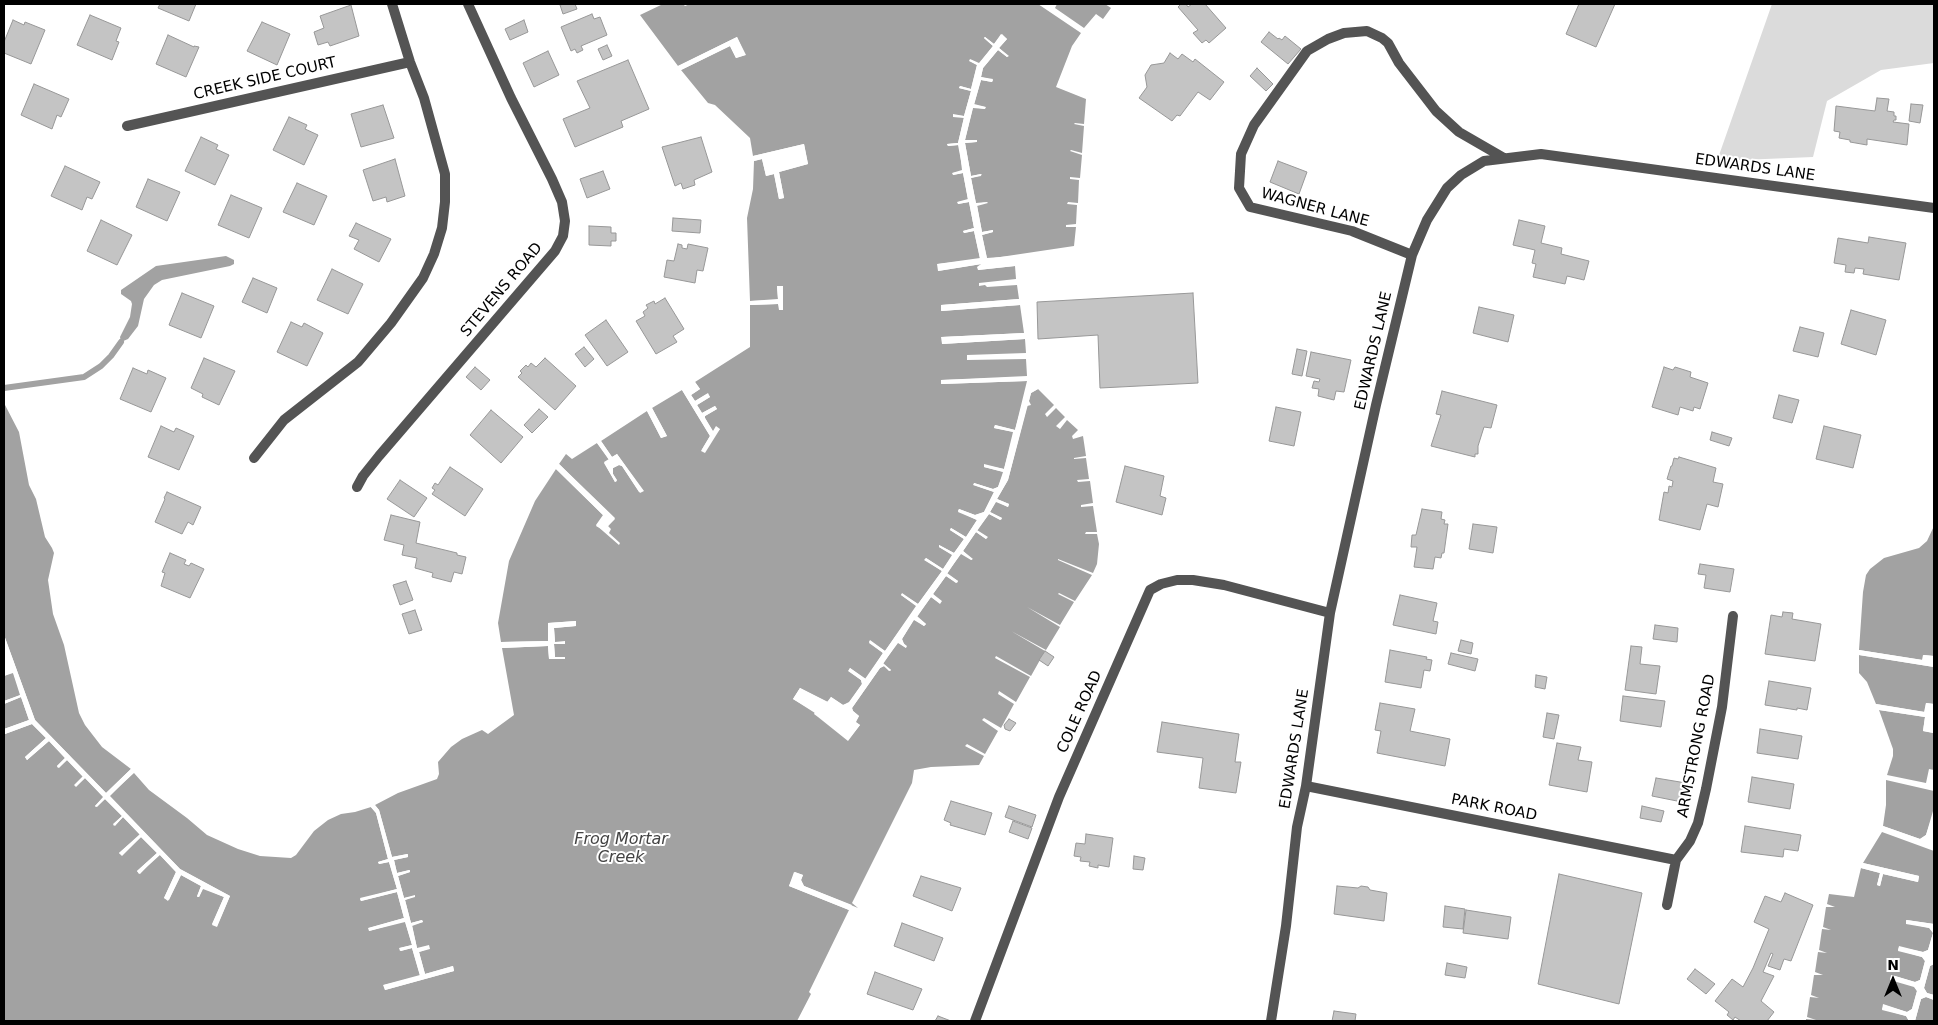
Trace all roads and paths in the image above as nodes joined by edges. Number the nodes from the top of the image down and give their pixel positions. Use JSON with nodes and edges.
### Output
{"nodes":[{"id":1,"x":392,"y":4,"type":"edge"},
{"id":2,"x":468,"y":4,"type":"edge"},
{"id":3,"x":410,"y":62,"type":"junction"},
{"id":4,"x":127,"y":126,"type":"dead end"},
{"id":5,"x":1504,"y":158,"type":"junction"},
{"id":6,"x":1934,"y":208,"type":"edge"},
{"id":7,"x":1412,"y":255,"type":"junction"},
{"id":8,"x":254,"y":458,"type":"dead end"},
{"id":9,"x":357,"y":487,"type":"dead end"},
{"id":10,"x":1330,"y":613,"type":"junction"},
{"id":11,"x":1733,"y":616,"type":"dead end"},
{"id":12,"x":1306,"y":786,"type":"junction"},
{"id":13,"x":1676,"y":860,"type":"junction"},
{"id":14,"x":1667,"y":905,"type":"dead end"},
{"id":15,"x":975,"y":1021,"type":"edge"},
{"id":16,"x":1271,"y":1021,"type":"edge"}],
"edges":[{"from":1,"to":3,"type":"street"},
{"from":2,"to":9,"type":"street","name":"STEVENS ROAD"},
{"from":3,"to":4,"type":"street","name":"CREEK SIDE COURT"},
{"from":3,"to":8,"type":"street"},
{"from":5,"to":6,"type":"street","name":"EDWARDS LANE"},
{"from":5,"to":7,"type":"street","name":"EDWARDS LANE"},
{"from":5,"to":7,"type":"street","name":"WAGNER LANE"},
{"from":7,"to":10,"type":"street","name":"EDWARDS LANE"},
{"from":10,"to":12,"type":"street","name":"EDWARDS LANE"},
{"from":10,"to":15,"type":"street","name":"COLE ROAD"},
{"from":11,"to":13,"type":"street","name":"ARMSTRONG ROAD"},
{"from":12,"to":13,"type":"street","name":"PARK ROAD"},
{"from":12,"to":16,"type":"street","name":"EDWARDS LANE"},
{"from":13,"to":14,"type":"street","name":"ARMSTRONG ROAD"}]}
